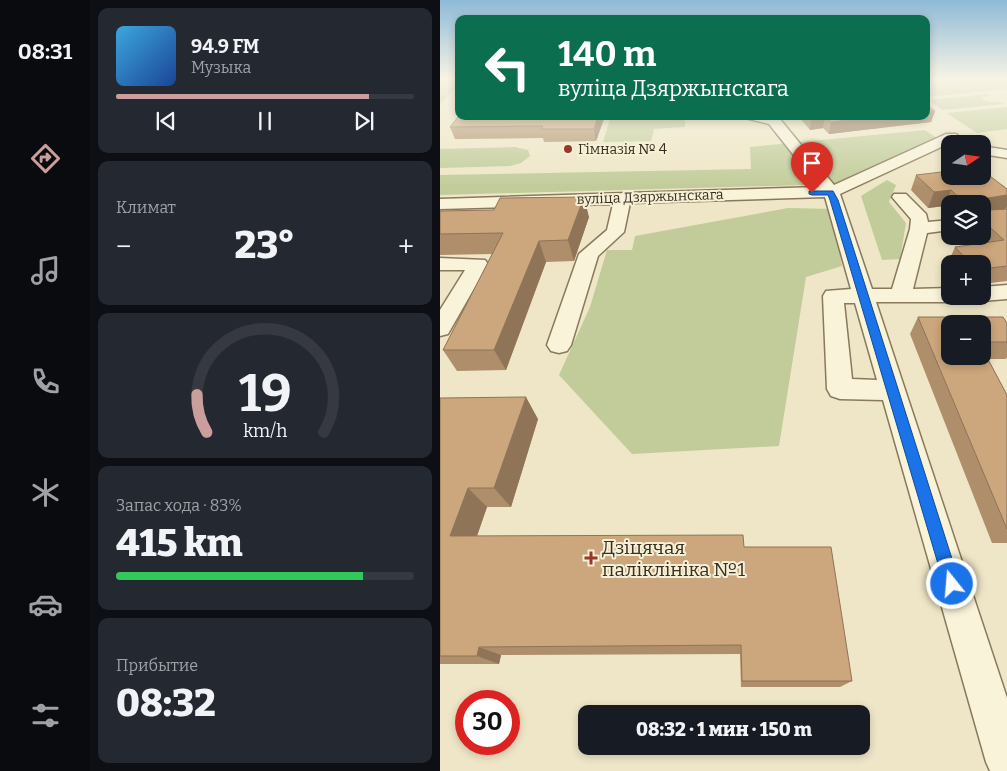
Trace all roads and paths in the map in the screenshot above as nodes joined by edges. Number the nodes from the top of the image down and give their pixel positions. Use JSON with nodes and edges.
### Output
{"nodes":[{"id":1,"x":770,"y":120,"type":"edge"},
{"id":2,"x":941,"y":142,"type":"edge"},
{"id":3,"x":991,"y":151,"type":"edge"},
{"id":4,"x":1007,"y":154,"type":"edge"},
{"id":5,"x":941,"y":155,"type":"edge"},
{"id":6,"x":932,"y":158,"type":"dead end"},
{"id":7,"x":831,"y":192,"type":"junction"},
{"id":8,"x":900,"y":197,"type":"dead end"},
{"id":9,"x":622,"y":198,"type":"junction"},
{"id":10,"x":440,"y":204,"type":"edge"},
{"id":11,"x":941,"y":226,"type":"edge"},
{"id":12,"x":919,"y":229,"type":"junction"},
{"id":13,"x":440,"y":264,"type":"edge"},
{"id":14,"x":900,"y":294,"type":"junction"},
{"id":15,"x":863,"y":295,"type":"junction"},
{"id":16,"x":941,"y":295,"type":"edge"},
{"id":17,"x":440,"y":328,"type":"edge"},
{"id":18,"x":559,"y":345,"type":"dead end"},
{"id":19,"x":892,"y":390,"type":"junction"},
{"id":20,"x":1007,"y":762,"type":"edge"}],
"edges":[{"from":1,"to":7,"type":"street"},
{"from":2,"to":7,"type":"street"},
{"from":3,"to":4,"type":"street"},
{"from":5,"to":6,"type":"street"},
{"from":7,"to":9,"type":"street","name":"вуліца Дзяржынскага"},
{"from":7,"to":15,"type":"street"},
{"from":8,"to":12,"type":"street"},
{"from":9,"to":10,"type":"street","name":"вуліца Дзяржынскага"},
{"from":9,"to":18,"type":"street"},
{"from":11,"to":12,"type":"street"},
{"from":12,"to":14,"type":"street"},
{"from":13,"to":17,"type":"street"},
{"from":14,"to":15,"type":"street"},
{"from":14,"to":16,"type":"street"},
{"from":15,"to":19,"type":"street"},
{"from":15,"to":19,"type":"street"},
{"from":19,"to":20,"type":"street"}]}
